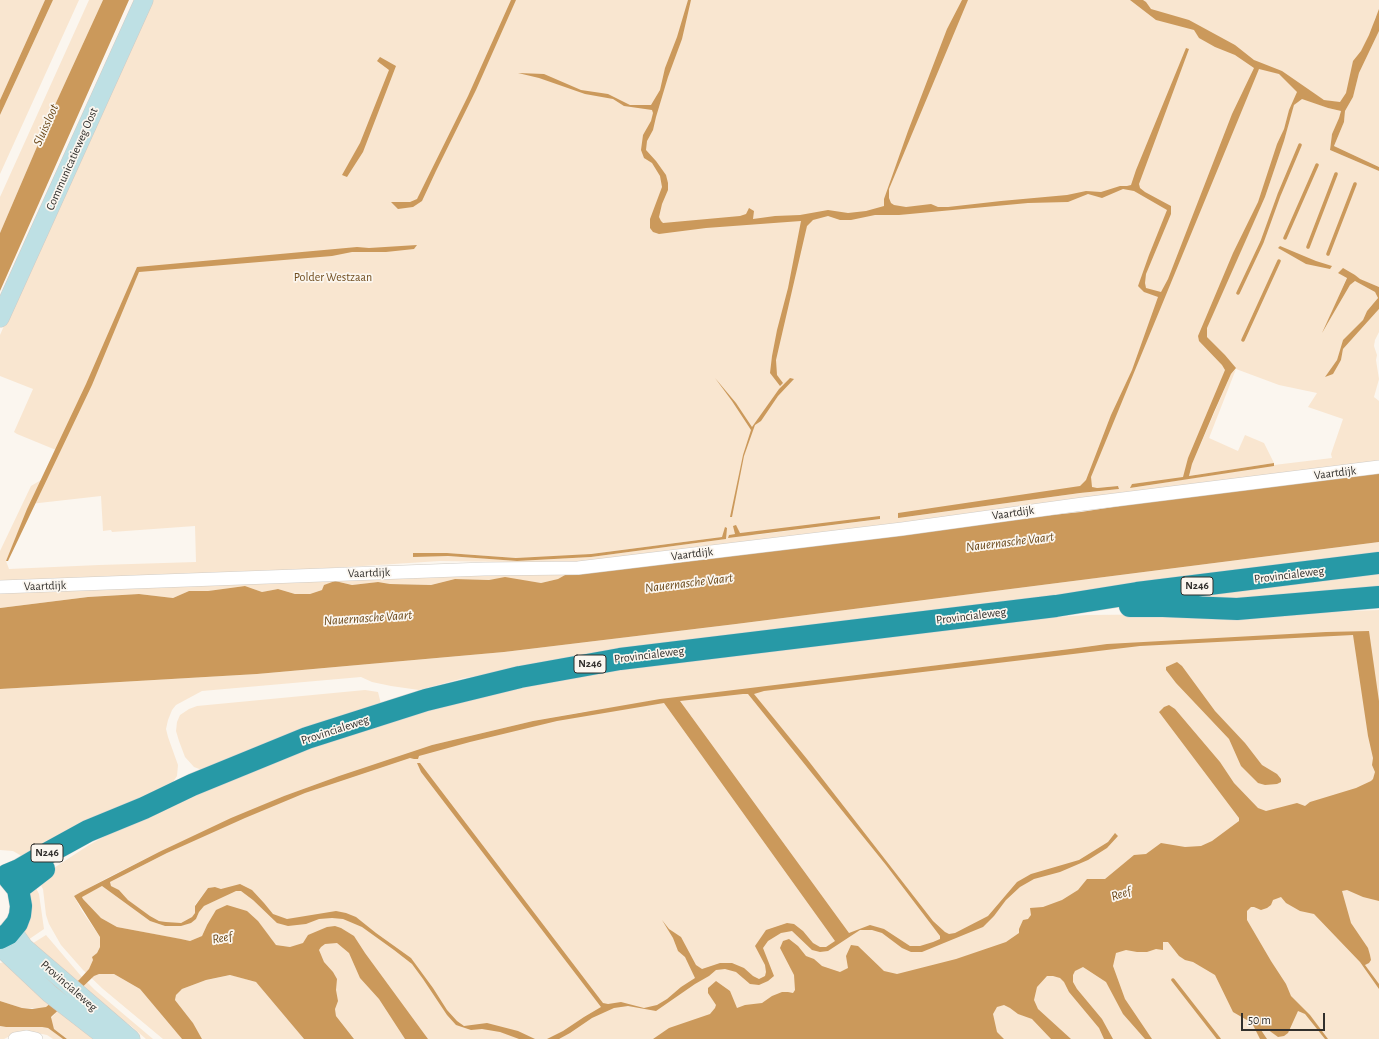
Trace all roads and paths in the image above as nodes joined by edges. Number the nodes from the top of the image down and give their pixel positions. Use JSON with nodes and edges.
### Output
{"nodes":[{"id":1,"x":144,"y":0,"type":"edge"},
{"id":2,"x":0,"y":318,"type":"edge"},
{"id":3,"x":1379,"y":467,"type":"edge"},
{"id":4,"x":1379,"y":563,"type":"edge"},
{"id":5,"x":0,"y":587,"type":"edge"},
{"id":6,"x":1379,"y":597,"type":"edge"},
{"id":7,"x":1056,"y":606,"type":"junction"},
{"id":8,"x":8,"y":879,"type":"edge"},
{"id":9,"x":4,"y":938,"type":"edge"},
{"id":10,"x":15,"y":1039,"type":"edge"},
{"id":11,"x":36,"y":1039,"type":"edge"},
{"id":12,"x":108,"y":1039,"type":"edge"},
{"id":13,"x":131,"y":1039,"type":"edge"}],
"edges":[{"from":1,"to":2,"type":"street","name":"Communicatieweg Oost"},
{"from":3,"to":5,"type":"street","name":"Vaartdijk"},
{"from":4,"to":7,"type":"highway","name":"Provincialeweg","number":"N246"},
{"from":6,"to":7,"type":"highway","name":"Provincialeweg","number":"N246"},
{"from":7,"to":8,"type":"highway","name":"Provincialeweg","number":"N246"},
{"from":8,"to":9,"type":"highway","number":"N246"},
{"from":9,"to":12,"type":"street","name":"Provincialeweg"},
{"from":9,"to":13,"type":"street","name":"Provincialeweg"},
{"from":10,"to":11,"type":"street"}]}
